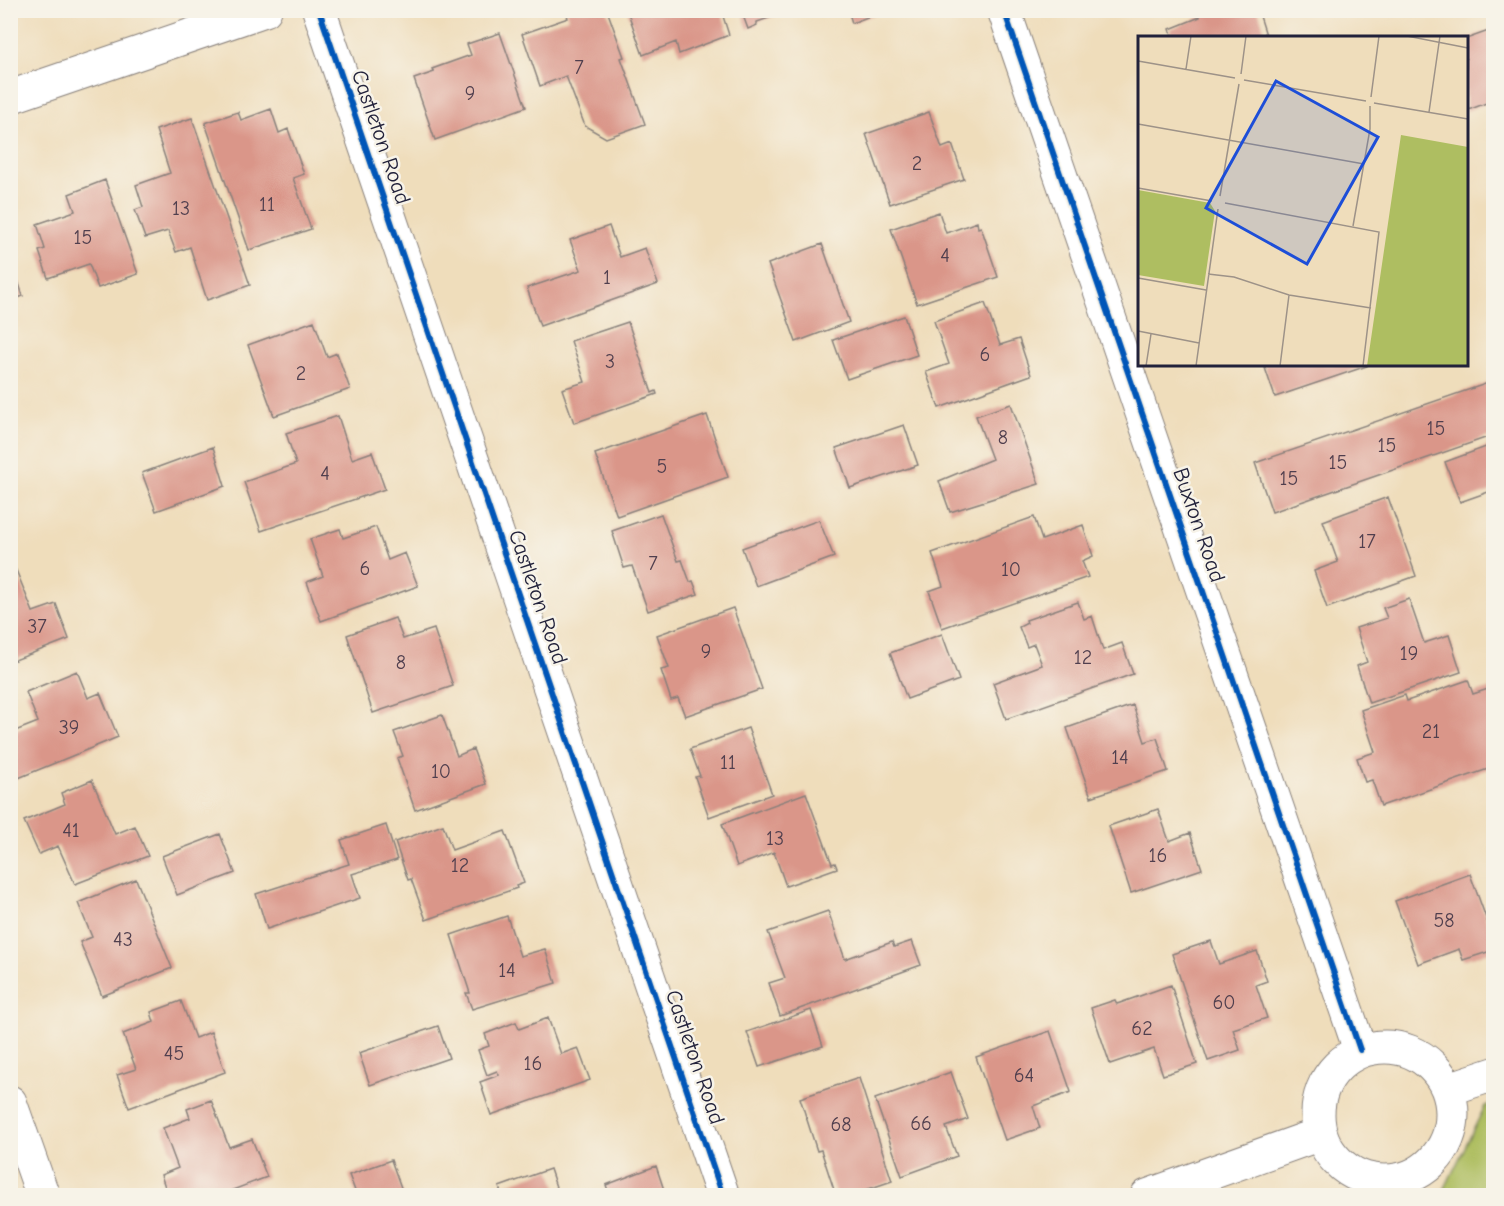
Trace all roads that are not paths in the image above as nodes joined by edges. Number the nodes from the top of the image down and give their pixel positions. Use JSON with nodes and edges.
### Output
{"nodes":[{"id":1,"x":266,"y":10,"type":"edge"},
{"id":2,"x":319,"y":10,"type":"edge"},
{"id":3,"x":1005,"y":10,"type":"edge"},
{"id":4,"x":10,"y":97,"type":"edge"},
{"id":5,"x":1360,"y":1050,"type":"junction"},
{"id":6,"x":1494,"y":1074,"type":"edge"},
{"id":7,"x":1449,"y":1089,"type":"junction"},
{"id":8,"x":10,"y":1102,"type":"edge"},
{"id":9,"x":1320,"y":1134,"type":"junction"},
{"id":10,"x":1412,"y":1187,"type":"edge"},
{"id":11,"x":43,"y":1196,"type":"edge"},
{"id":12,"x":723,"y":1196,"type":"edge"},
{"id":13,"x":1146,"y":1196,"type":"edge"}],
"edges":[{"from":1,"to":4,"type":"street"},
{"from":2,"to":12,"type":"street","name":"Castleton Road"},
{"from":3,"to":5,"type":"street","name":"Buxton Road"},
{"from":5,"to":7,"type":"street"},
{"from":5,"to":9,"type":"street"},
{"from":6,"to":7,"type":"street"},
{"from":7,"to":10,"type":"street"},
{"from":8,"to":11,"type":"street"},
{"from":9,"to":10,"type":"street"},
{"from":9,"to":13,"type":"street"}]}
